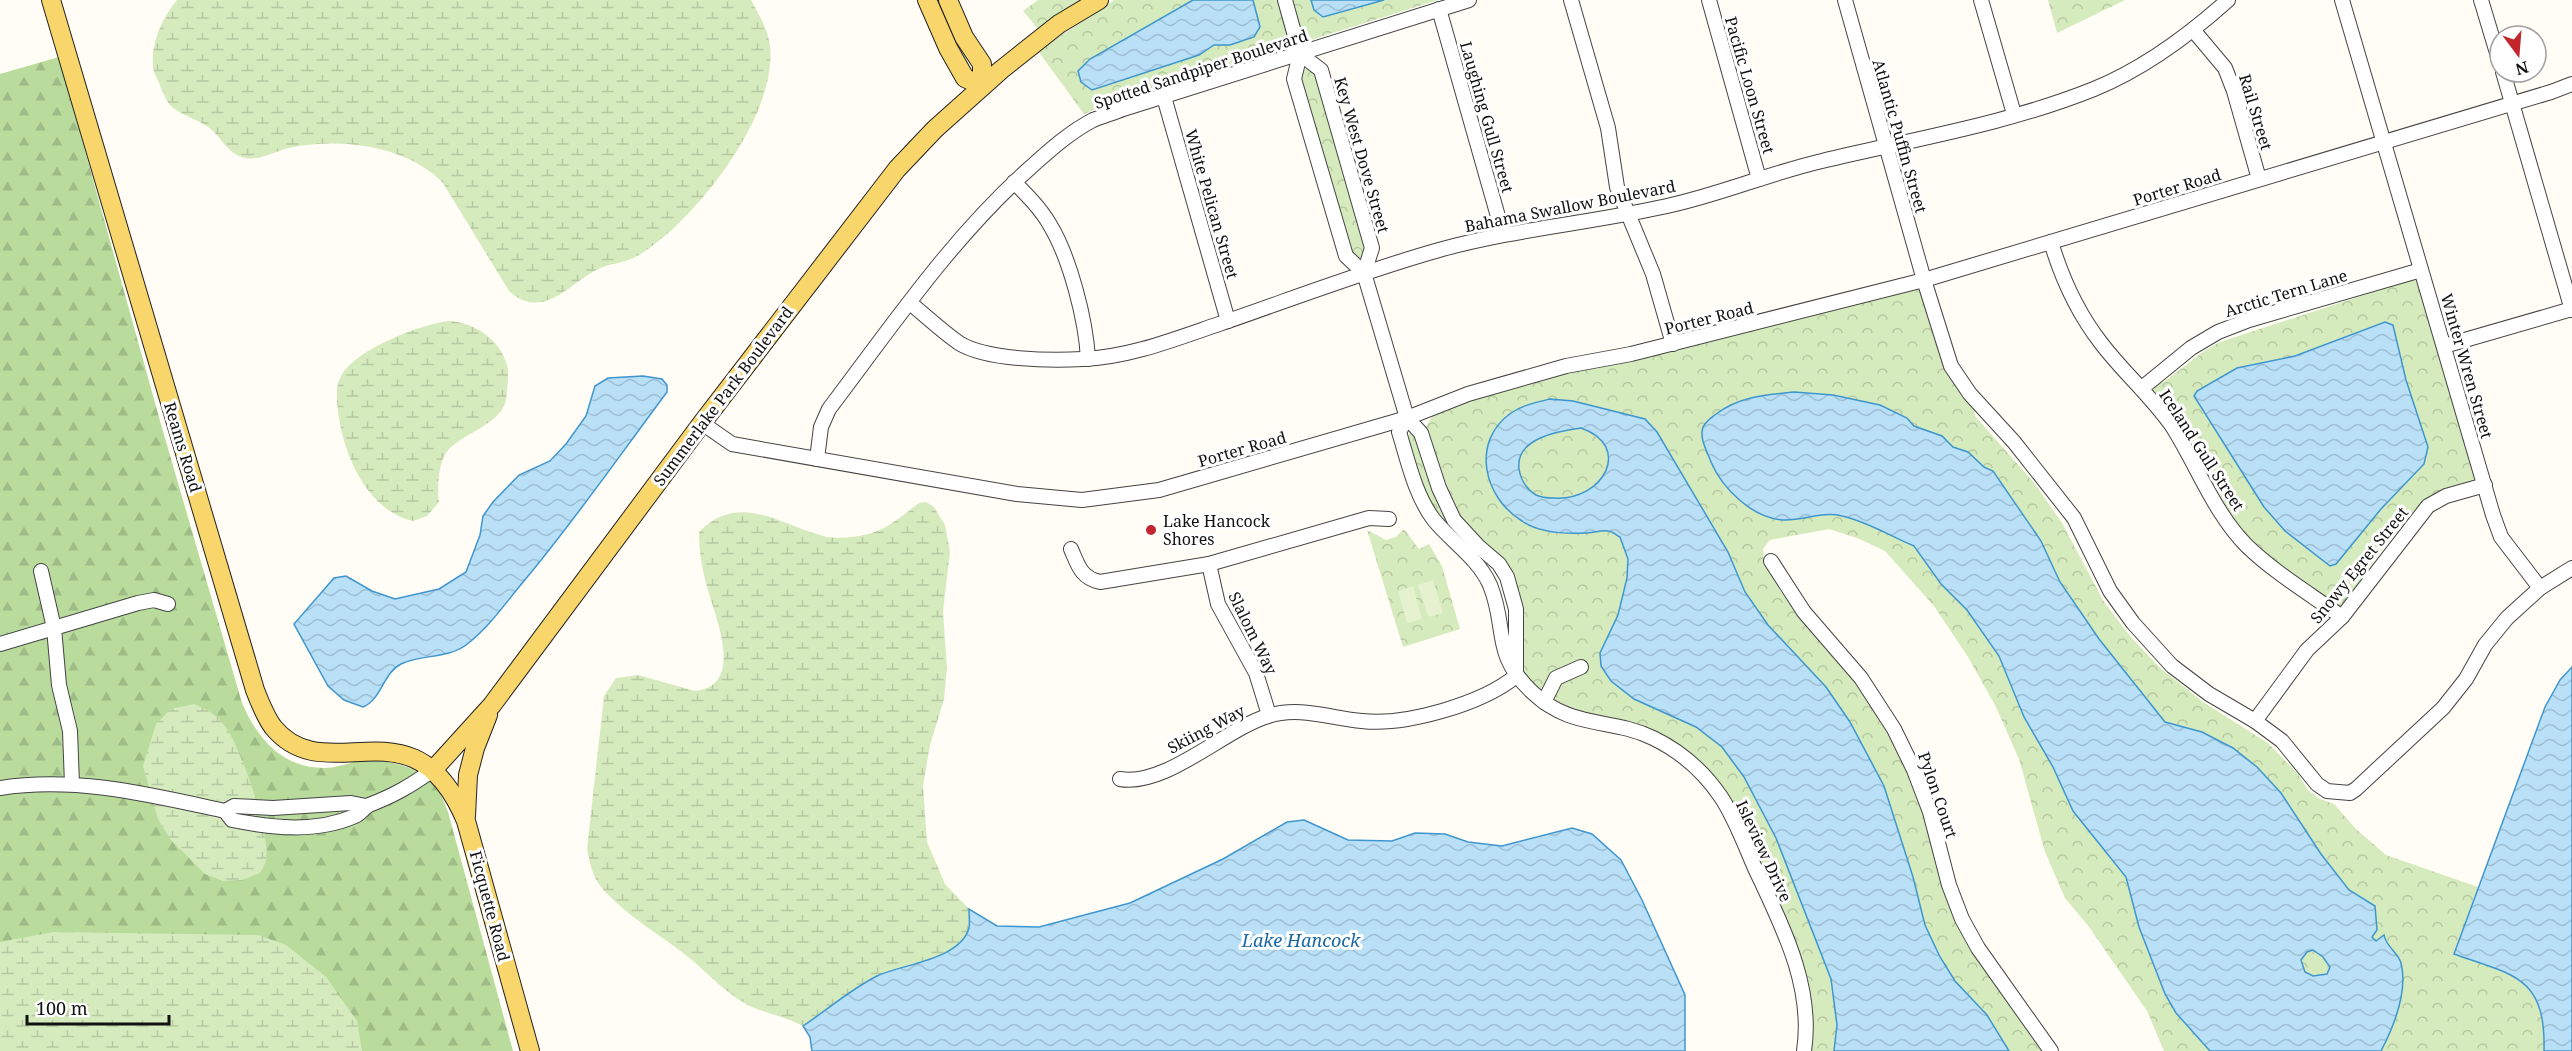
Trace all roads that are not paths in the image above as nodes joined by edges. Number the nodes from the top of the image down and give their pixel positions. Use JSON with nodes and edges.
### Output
{"nodes":[{"id":1,"x":51,"y":0,"type":"edge"},
{"id":2,"x":927,"y":0,"type":"edge"},
{"id":3,"x":948,"y":0,"type":"edge"},
{"id":4,"x":1099,"y":0,"type":"edge"},
{"id":5,"x":1285,"y":0,"type":"edge"},
{"id":6,"x":1469,"y":0,"type":"edge"},
{"id":7,"x":1571,"y":0,"type":"edge"},
{"id":8,"x":1709,"y":0,"type":"edge"},
{"id":9,"x":1845,"y":0,"type":"edge"},
{"id":10,"x":1981,"y":0,"type":"edge"},
{"id":11,"x":2228,"y":0,"type":"edge"},
{"id":12,"x":2342,"y":0,"type":"edge"},
{"id":13,"x":2481,"y":0,"type":"edge"},
{"id":14,"x":1439,"y":9,"type":"junction"},
{"id":15,"x":2488,"y":24,"type":"edge"},
{"id":16,"x":2194,"y":31,"type":"junction"},
{"id":17,"x":1300,"y":54,"type":"junction"},
{"id":18,"x":2506,"y":84,"type":"edge"},
{"id":19,"x":2572,"y":84,"type":"edge"},
{"id":20,"x":982,"y":86,"type":"junction"},
{"id":21,"x":1164,"y":96,"type":"junction"},
{"id":22,"x":2512,"y":104,"type":"junction"},
{"id":23,"x":2014,"y":114,"type":"junction"},
{"id":24,"x":2383,"y":142,"type":"junction"},
{"id":25,"x":1887,"y":147,"type":"junction"},
{"id":26,"x":1759,"y":179,"type":"junction"},
{"id":27,"x":2259,"y":179,"type":"junction"},
{"id":28,"x":1014,"y":182,"type":"junction"},
{"id":29,"x":1627,"y":213,"type":"junction"},
{"id":30,"x":1503,"y":234,"type":"junction"},
{"id":31,"x":2051,"y":242,"type":"junction"},
{"id":32,"x":2421,"y":270,"type":"junction"},
{"id":33,"x":1364,"y":273,"type":"junction"},
{"id":34,"x":1924,"y":280,"type":"junction"},
{"id":35,"x":910,"y":303,"type":"junction"},
{"id":36,"x":2572,"y":309,"type":"edge"},
{"id":37,"x":1228,"y":321,"type":"junction"},
{"id":38,"x":1673,"y":344,"type":"junction"},
{"id":39,"x":2444,"y":346,"type":"junction"},
{"id":40,"x":1088,"y":359,"type":"junction"},
{"id":41,"x":2142,"y":388,"type":"junction"},
{"id":42,"x":1407,"y":418,"type":"junction"},
{"id":43,"x":702,"y":423,"type":"junction"},
{"id":44,"x":817,"y":459,"type":"junction"},
{"id":45,"x":2484,"y":485,"type":"junction"},
{"id":46,"x":1389,"y":519,"type":"dead end"},
{"id":47,"x":1460,"y":537,"type":"junction"},
{"id":48,"x":1071,"y":549,"type":"dead end"},
{"id":49,"x":1771,"y":561,"type":"dead end"},
{"id":50,"x":1209,"y":564,"type":"junction"},
{"id":51,"x":2572,"y":568,"type":"edge"},
{"id":52,"x":41,"y":571,"type":"dead end"},
{"id":53,"x":2540,"y":588,"type":"junction"},
{"id":54,"x":168,"y":604,"type":"dead end"},
{"id":55,"x":2342,"y":617,"type":"junction"},
{"id":56,"x":54,"y":628,"type":"junction"},
{"id":57,"x":0,"y":644,"type":"edge"},
{"id":58,"x":1581,"y":667,"type":"dead end"},
{"id":59,"x":1516,"y":676,"type":"junction"},
{"id":60,"x":1544,"y":702,"type":"junction"},
{"id":61,"x":492,"y":705,"type":"junction"},
{"id":62,"x":1269,"y":715,"type":"junction"},
{"id":63,"x":2255,"y":721,"type":"junction"},
{"id":64,"x":433,"y":770,"type":"junction"},
{"id":65,"x":1120,"y":779,"type":"dead end"},
{"id":66,"x":72,"y":784,"type":"junction"},
{"id":67,"x":0,"y":789,"type":"edge"},
{"id":68,"x":366,"y":806,"type":"junction"},
{"id":69,"x":273,"y":808,"type":"junction"},
{"id":70,"x":225,"y":811,"type":"junction"},
{"id":71,"x":466,"y":821,"type":"junction"},
{"id":72,"x":271,"y":827,"type":"junction"},
{"id":73,"x":530,"y":1051,"type":"edge"},
{"id":74,"x":1804,"y":1051,"type":"edge"},
{"id":75,"x":2051,"y":1051,"type":"edge"}],
"edges":[{"from":1,"to":64,"type":"main road","name":"Reams Road"},
{"from":2,"to":20,"type":"main road"},
{"from":3,"to":20,"type":"main road"},
{"from":4,"to":20,"type":"main road","name":"Summerlake Park Boulevard"},
{"from":5,"to":17,"type":"street"},
{"from":6,"to":14,"type":"street","name":"Spotted Sandpiper Boulevard"},
{"from":7,"to":29,"type":"street"},
{"from":8,"to":26,"type":"street","name":"Pacific Loon Street"},
{"from":9,"to":25,"type":"street","name":"Atlantic Puffin Street"},
{"from":10,"to":23,"type":"street"},
{"from":11,"to":16,"type":"street","name":"Bahama Swallow Boulevard"},
{"from":12,"to":24,"type":"street"},
{"from":13,"to":15,"type":"street"},
{"from":14,"to":17,"type":"street","name":"Spotted Sandpiper Boulevard"},
{"from":14,"to":30,"type":"street","name":"Laughing Gull Street"},
{"from":16,"to":23,"type":"street","name":"Bahama Swallow Boulevard"},
{"from":16,"to":27,"type":"street","name":"Rail Street"},
{"from":17,"to":21,"type":"street","name":"Spotted Sandpiper Boulevard"},
{"from":17,"to":33,"type":"street"},
{"from":17,"to":33,"type":"street","name":"Key West Dove Street"},
{"from":18,"to":22,"type":"street"},
{"from":19,"to":22,"type":"street","name":"Porter Road"},
{"from":20,"to":43,"type":"main road","name":"Summerlake Park Boulevard"},
{"from":21,"to":28,"type":"street","name":"Spotted Sandpiper Boulevard"},
{"from":21,"to":37,"type":"street","name":"White Pelican Street"},
{"from":22,"to":24,"type":"street","name":"Porter Road"},
{"from":22,"to":36,"type":"street"},
{"from":23,"to":25,"type":"street","name":"Bahama Swallow Boulevard"},
{"from":24,"to":27,"type":"street","name":"Porter Road"},
{"from":24,"to":32,"type":"street","name":"Winter Wren Street"},
{"from":25,"to":26,"type":"street","name":"Bahama Swallow Boulevard"},
{"from":25,"to":34,"type":"street","name":"Atlantic Puffin Street"},
{"from":26,"to":29,"type":"street","name":"Bahama Swallow Boulevard"},
{"from":27,"to":31,"type":"street","name":"Porter Road"},
{"from":28,"to":35,"type":"street","name":"Spotted Sandpiper Boulevard"},
{"from":28,"to":40,"type":"street"},
{"from":29,"to":30,"type":"street","name":"Bahama Swallow Boulevard"},
{"from":29,"to":38,"type":"street"},
{"from":30,"to":33,"type":"street","name":"Bahama Swallow Boulevard"},
{"from":31,"to":34,"type":"street","name":"Porter Road"},
{"from":31,"to":41,"type":"street","name":"Iceland Gull Street"},
{"from":32,"to":39,"type":"street","name":"Winter Wren Street"},
{"from":32,"to":41,"type":"street","name":"Arctic Tern Lane"},
{"from":33,"to":37,"type":"street","name":"Bahama Swallow Boulevard"},
{"from":33,"to":42,"type":"street"},
{"from":34,"to":38,"type":"street","name":"Porter Road"},
{"from":34,"to":63,"type":"street","name":"Atlantic Puffin Street"},
{"from":35,"to":40,"type":"street","name":"Bahama Swallow Boulevard"},
{"from":35,"to":44,"type":"street","name":"Spotted Sandpiper Boulevard"},
{"from":36,"to":39,"type":"street"},
{"from":37,"to":40,"type":"street","name":"Bahama Swallow Boulevard"},
{"from":38,"to":42,"type":"street","name":"Porter Road"},
{"from":39,"to":45,"type":"street","name":"Winter Wren Street"},
{"from":41,"to":55,"type":"street","name":"Iceland Gull Street"},
{"from":42,"to":44,"type":"street","name":"Porter Road"},
{"from":42,"to":47,"type":"street","name":"Isleview Drive"},
{"from":42,"to":47,"type":"street","name":"Isleview Drive"},
{"from":43,"to":44,"type":"street","name":"Porter Road"},
{"from":43,"to":61,"type":"main road","name":"Summerlake Park Boulevard"},
{"from":45,"to":53,"type":"street","name":"Winter Wren Street"},
{"from":45,"to":55,"type":"street","name":"Snowy Egret Street"},
{"from":46,"to":50,"type":"street"},
{"from":47,"to":59,"type":"street","name":"Isleview Drive"},
{"from":47,"to":59,"type":"street","name":"Isleview Drive"},
{"from":48,"to":50,"type":"street"},
{"from":49,"to":75,"type":"street","name":"Pylon Court"},
{"from":50,"to":62,"type":"street","name":"Slalom Way"},
{"from":51,"to":53,"type":"street","name":"Atlantic Puffin Street"},
{"from":52,"to":56,"type":"street"},
{"from":53,"to":63,"type":"street","name":"Atlantic Puffin Street"},
{"from":54,"to":56,"type":"street"},
{"from":55,"to":63,"type":"street","name":"Snowy Egret Street"},
{"from":56,"to":57,"type":"street"},
{"from":56,"to":66,"type":"street"},
{"from":58,"to":60,"type":"street"},
{"from":59,"to":60,"type":"street","name":"Isleview Drive"},
{"from":59,"to":62,"type":"street","name":"Skiing Way"},
{"from":60,"to":74,"type":"street","name":"Isleview Drive"},
{"from":61,"to":64,"type":"main road","name":"Summerlake Park Boulevard"},
{"from":61,"to":71,"type":"main road"},
{"from":62,"to":65,"type":"street","name":"Skiing Way"},
{"from":64,"to":68,"type":"street","name":"Summerlake Park Boulevard"},
{"from":64,"to":71,"type":"main road","name":"Ficquette Road"},
{"from":66,"to":67,"type":"street","name":"Summerlake Park Boulevard"},
{"from":66,"to":70,"type":"street","name":"Summerlake Park Boulevard"},
{"from":68,"to":69,"type":"street","name":"Summerlake Park Boulevard"},
{"from":68,"to":72,"type":"street","name":"Summerlake Park Boulevard"},
{"from":69,"to":70,"type":"street","name":"Summerlake Park Boulevard"},
{"from":69,"to":72,"type":"street"},
{"from":70,"to":72,"type":"street","name":"Summerlake Park Boulevard"},
{"from":71,"to":73,"type":"main road","name":"Ficquette Road"}]}
